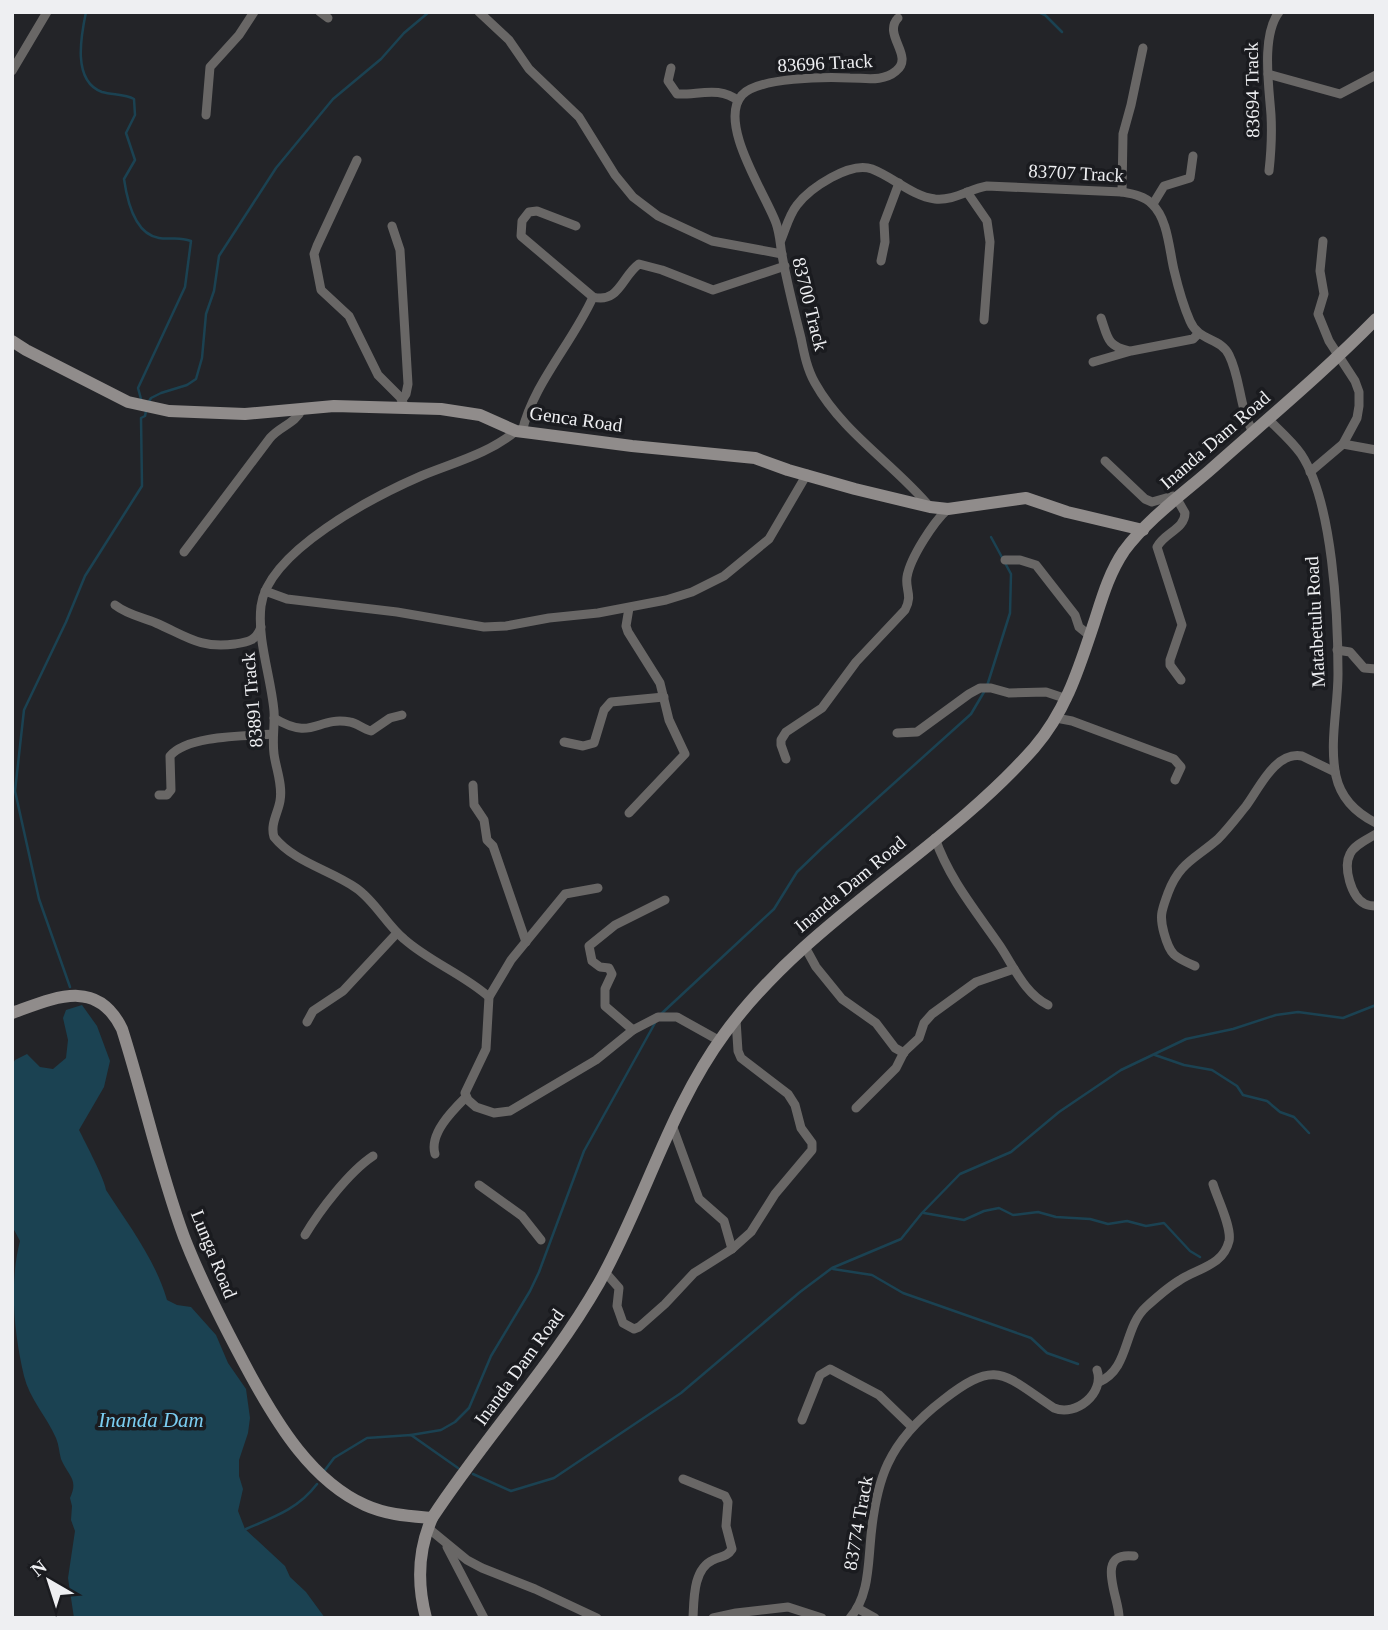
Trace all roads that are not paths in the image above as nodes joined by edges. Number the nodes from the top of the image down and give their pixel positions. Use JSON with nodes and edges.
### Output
{"nodes":[{"id":1,"x":47,"y":12,"type":"edge"},
{"id":2,"x":254,"y":12,"type":"edge"},
{"id":3,"x":479,"y":12,"type":"edge"},
{"id":4,"x":1279,"y":12,"type":"edge"},
{"id":5,"x":898,"y":18,"type":"dead end"},
{"id":6,"x":1143,"y":48,"type":"dead end"},
{"id":7,"x":671,"y":68,"type":"dead end"},
{"id":8,"x":12,"y":71,"type":"edge"},
{"id":9,"x":1268,"y":74,"type":"junction"},
{"id":10,"x":1376,"y":75,"type":"edge"},
{"id":11,"x":738,"y":101,"type":"junction"},
{"id":12,"x":206,"y":115,"type":"dead end"},
{"id":13,"x":1193,"y":156,"type":"dead end"},
{"id":14,"x":357,"y":160,"type":"dead end"},
{"id":15,"x":1269,"y":171,"type":"dead end"},
{"id":16,"x":899,"y":183,"type":"junction"},
{"id":17,"x":967,"y":192,"type":"junction"},
{"id":18,"x":1122,"y":192,"type":"junction"},
{"id":19,"x":1153,"y":204,"type":"junction"},
{"id":20,"x":392,"y":226,"type":"dead end"},
{"id":21,"x":576,"y":226,"type":"dead end"},
{"id":22,"x":781,"y":241,"type":"junction"},
{"id":23,"x":1323,"y":241,"type":"dead end"},
{"id":24,"x":782,"y":254,"type":"junction"},
{"id":25,"x":881,"y":261,"type":"dead end"},
{"id":26,"x":785,"y":266,"type":"junction"},
{"id":27,"x":593,"y":297,"type":"junction"},
{"id":28,"x":1101,"y":318,"type":"dead end"},
{"id":29,"x":1376,"y":319,"type":"edge"},
{"id":30,"x":984,"y":320,"type":"dead end"},
{"id":31,"x":1198,"y":334,"type":"junction"},
{"id":32,"x":12,"y":341,"type":"edge"},
{"id":33,"x":1131,"y":351,"type":"junction"},
{"id":34,"x":1340,"y":356,"type":"junction"},
{"id":35,"x":1093,"y":362,"type":"dead end"},
{"id":36,"x":403,"y":403,"type":"junction"},
{"id":37,"x":302,"y":409,"type":"junction"},
{"id":38,"x":1268,"y":419,"type":"junction"},
{"id":39,"x":519,"y":431,"type":"junction"},
{"id":40,"x":1253,"y":432,"type":"junction"},
{"id":41,"x":1343,"y":444,"type":"junction"},
{"id":42,"x":1376,"y":450,"type":"edge"},
{"id":43,"x":1105,"y":461,"type":"dead end"},
{"id":44,"x":1310,"y":472,"type":"junction"},
{"id":45,"x":807,"y":474,"type":"junction"},
{"id":46,"x":1178,"y":499,"type":"junction"},
{"id":47,"x":930,"y":507,"type":"junction"},
{"id":48,"x":948,"y":509,"type":"junction"},
{"id":49,"x":1143,"y":530,"type":"junction"},
{"id":50,"x":184,"y":552,"type":"dead end"},
{"id":51,"x":1005,"y":560,"type":"dead end"},
{"id":52,"x":265,"y":591,"type":"junction"},
{"id":53,"x":115,"y":605,"type":"dead end"},
{"id":54,"x":629,"y":608,"type":"junction"},
{"id":55,"x":262,"y":621,"type":"junction"},
{"id":56,"x":1090,"y":636,"type":"junction"},
{"id":57,"x":1337,"y":650,"type":"junction"},
{"id":58,"x":1376,"y":669,"type":"edge"},
{"id":59,"x":1181,"y":680,"type":"dead end"},
{"id":60,"x":664,"y":697,"type":"junction"},
{"id":61,"x":1066,"y":699,"type":"junction"},
{"id":62,"x":401,"y":715,"type":"dead end"},
{"id":63,"x":274,"y":718,"type":"junction"},
{"id":64,"x":1056,"y":718,"type":"junction"},
{"id":65,"x":897,"y":733,"type":"dead end"},
{"id":66,"x":274,"y":734,"type":"junction"},
{"id":67,"x":564,"y":742,"type":"dead end"},
{"id":68,"x":786,"y":759,"type":"dead end"},
{"id":69,"x":1335,"y":772,"type":"junction"},
{"id":70,"x":1175,"y":780,"type":"dead end"},
{"id":71,"x":473,"y":785,"type":"dead end"},
{"id":72,"x":159,"y":795,"type":"dead end"},
{"id":73,"x":629,"y":813,"type":"dead end"},
{"id":74,"x":1376,"y":823,"type":"edge"},
{"id":75,"x":1376,"y":834,"type":"edge"},
{"id":76,"x":935,"y":838,"type":"junction"},
{"id":77,"x":598,"y":888,"type":"dead end"},
{"id":78,"x":665,"y":900,"type":"dead end"},
{"id":79,"x":1376,"y":906,"type":"edge"},
{"id":80,"x":397,"y":933,"type":"junction"},
{"id":81,"x":526,"y":942,"type":"junction"},
{"id":82,"x":805,"y":947,"type":"junction"},
{"id":83,"x":1195,"y":966,"type":"dead end"},
{"id":84,"x":1014,"y":970,"type":"junction"},
{"id":85,"x":489,"y":997,"type":"junction"},
{"id":86,"x":1048,"y":1005,"type":"dead end"},
{"id":87,"x":12,"y":1013,"type":"edge"},
{"id":88,"x":736,"y":1020,"type":"junction"},
{"id":89,"x":307,"y":1022,"type":"dead end"},
{"id":90,"x":633,"y":1030,"type":"junction"},
{"id":91,"x":720,"y":1041,"type":"junction"},
{"id":92,"x":904,"y":1053,"type":"junction"},
{"id":93,"x":466,"y":1097,"type":"junction"},
{"id":94,"x":856,"y":1108,"type":"dead end"},
{"id":95,"x":672,"y":1125,"type":"junction"},
{"id":96,"x":435,"y":1154,"type":"dead end"},
{"id":97,"x":373,"y":1156,"type":"dead end"},
{"id":98,"x":1213,"y":1184,"type":"dead end"},
{"id":99,"x":479,"y":1185,"type":"dead end"},
{"id":100,"x":305,"y":1235,"type":"dead end"},
{"id":101,"x":541,"y":1240,"type":"dead end"},
{"id":102,"x":732,"y":1249,"type":"junction"},
{"id":103,"x":605,"y":1272,"type":"junction"},
{"id":104,"x":1097,"y":1370,"type":"dead end"},
{"id":105,"x":1100,"y":1382,"type":"junction"},
{"id":106,"x":802,"y":1420,"type":"dead end"},
{"id":107,"x":911,"y":1426,"type":"junction"},
{"id":108,"x":683,"y":1479,"type":"dead end"},
{"id":109,"x":430,"y":1523,"type":"junction"},
{"id":110,"x":445,"y":1542,"type":"junction"},
{"id":111,"x":1134,"y":1556,"type":"dead end"},
{"id":112,"x":858,"y":1608,"type":"junction"},
{"id":113,"x":426,"y":1618,"type":"edge"},
{"id":114,"x":484,"y":1618,"type":"edge"},
{"id":115,"x":597,"y":1618,"type":"edge"},
{"id":116,"x":693,"y":1618,"type":"edge"},
{"id":117,"x":713,"y":1618,"type":"edge"},
{"id":118,"x":822,"y":1618,"type":"edge"},
{"id":119,"x":850,"y":1618,"type":"edge"},
{"id":120,"x":875,"y":1618,"type":"edge"},
{"id":121,"x":1119,"y":1618,"type":"edge"}],
"edges":[{"from":1,"to":8,"type":"street"},
{"from":2,"to":12,"type":"street"},
{"from":3,"to":24,"type":"street","name":"83700 Track"},
{"from":4,"to":9,"type":"street","name":"83694 Track"},
{"from":5,"to":11,"type":"street","name":"83696 Track"},
{"from":6,"to":18,"type":"street"},
{"from":7,"to":11,"type":"street"},
{"from":9,"to":10,"type":"street"},
{"from":9,"to":15,"type":"street","name":"83694 Track"},
{"from":11,"to":22,"type":"street"},
{"from":13,"to":19,"type":"street"},
{"from":14,"to":36,"type":"street"},
{"from":16,"to":17,"type":"street","name":"83707 Track"},
{"from":16,"to":22,"type":"street","name":"83707 Track"},
{"from":16,"to":25,"type":"street"},
{"from":17,"to":18,"type":"street","name":"83707 Track"},
{"from":17,"to":30,"type":"street"},
{"from":18,"to":19,"type":"street","name":"83707 Track"},
{"from":19,"to":31,"type":"street"},
{"from":20,"to":36,"type":"street"},
{"from":21,"to":27,"type":"street"},
{"from":22,"to":24,"type":"street"},
{"from":23,"to":34,"type":"street"},
{"from":24,"to":26,"type":"street","name":"83700 Track"},
{"from":26,"to":27,"type":"street"},
{"from":26,"to":47,"type":"street","name":"83700 Track"},
{"from":27,"to":39,"type":"street"},
{"from":28,"to":33,"type":"street"},
{"from":29,"to":34,"type":"street","name":"Inanda Dam Road"},
{"from":31,"to":33,"type":"street"},
{"from":31,"to":40,"type":"street"},
{"from":32,"to":37,"type":"street","name":"Genca Road"},
{"from":33,"to":35,"type":"street"},
{"from":34,"to":38,"type":"street","name":"Inanda Dam Road"},
{"from":34,"to":41,"type":"street"},
{"from":36,"to":37,"type":"street","name":"Genca Road"},
{"from":36,"to":39,"type":"street","name":"Genca Road"},
{"from":37,"to":50,"type":"street"},
{"from":38,"to":40,"type":"street","name":"Inanda Dam Road"},
{"from":38,"to":44,"type":"street","name":"Matabetulu Road"},
{"from":39,"to":45,"type":"street","name":"Genca Road"},
{"from":39,"to":52,"type":"street"},
{"from":40,"to":46,"type":"street","name":"Inanda Dam Road"},
{"from":41,"to":42,"type":"street"},
{"from":41,"to":44,"type":"street"},
{"from":43,"to":46,"type":"street"},
{"from":44,"to":57,"type":"street","name":"Matabetulu Road"},
{"from":45,"to":47,"type":"street","name":"Genca Road"},
{"from":45,"to":54,"type":"street"},
{"from":46,"to":49,"type":"street","name":"Inanda Dam Road"},
{"from":46,"to":59,"type":"street"},
{"from":47,"to":48,"type":"street","name":"Genca Road"},
{"from":48,"to":49,"type":"street","name":"Genca Road"},
{"from":48,"to":68,"type":"street"},
{"from":49,"to":56,"type":"street","name":"Inanda Dam Road"},
{"from":51,"to":56,"type":"street"},
{"from":52,"to":54,"type":"street"},
{"from":52,"to":55,"type":"street","name":"83891 Track"},
{"from":53,"to":55,"type":"street"},
{"from":54,"to":60,"type":"street"},
{"from":55,"to":63,"type":"street","name":"83891 Track"},
{"from":56,"to":61,"type":"street","name":"Inanda Dam Road"},
{"from":57,"to":58,"type":"street"},
{"from":57,"to":69,"type":"street","name":"Matabetulu Road"},
{"from":60,"to":67,"type":"street"},
{"from":60,"to":73,"type":"street"},
{"from":61,"to":64,"type":"street","name":"Inanda Dam Road"},
{"from":61,"to":65,"type":"street"},
{"from":62,"to":63,"type":"street"},
{"from":63,"to":66,"type":"street","name":"83891 Track"},
{"from":64,"to":70,"type":"street"},
{"from":64,"to":76,"type":"street","name":"Inanda Dam Road"},
{"from":66,"to":72,"type":"street"},
{"from":66,"to":80,"type":"street","name":"83891 Track"},
{"from":69,"to":74,"type":"street","name":"Matabetulu Road"},
{"from":69,"to":83,"type":"street"},
{"from":71,"to":81,"type":"street"},
{"from":75,"to":79,"type":"street"},
{"from":76,"to":82,"type":"street","name":"Inanda Dam Road"},
{"from":76,"to":84,"type":"street"},
{"from":77,"to":81,"type":"street"},
{"from":78,"to":90,"type":"street"},
{"from":80,"to":85,"type":"street","name":"83891 Track"},
{"from":80,"to":89,"type":"street"},
{"from":81,"to":85,"type":"street"},
{"from":82,"to":88,"type":"street","name":"Inanda Dam Road"},
{"from":82,"to":92,"type":"street"},
{"from":84,"to":86,"type":"street"},
{"from":84,"to":92,"type":"street"},
{"from":85,"to":93,"type":"street"},
{"from":87,"to":109,"type":"street","name":"Lunga Road"},
{"from":88,"to":91,"type":"street","name":"Inanda Dam Road"},
{"from":88,"to":102,"type":"street"},
{"from":90,"to":91,"type":"street"},
{"from":90,"to":93,"type":"street"},
{"from":91,"to":95,"type":"street","name":"Inanda Dam Road"},
{"from":92,"to":94,"type":"street"},
{"from":93,"to":96,"type":"street"},
{"from":95,"to":102,"type":"street"},
{"from":95,"to":103,"type":"street","name":"Inanda Dam Road"},
{"from":97,"to":100,"type":"street"},
{"from":98,"to":105,"type":"street","name":"83774 Track"},
{"from":99,"to":101,"type":"street"},
{"from":102,"to":103,"type":"street"},
{"from":103,"to":109,"type":"street","name":"Inanda Dam Road"},
{"from":104,"to":105,"type":"street"},
{"from":105,"to":107,"type":"street","name":"83774 Track"},
{"from":106,"to":107,"type":"street"},
{"from":107,"to":112,"type":"street","name":"83774 Track"},
{"from":108,"to":116,"type":"street"},
{"from":109,"to":110,"type":"street"},
{"from":109,"to":113,"type":"street","name":"Inanda Dam Road"},
{"from":110,"to":114,"type":"street"},
{"from":110,"to":115,"type":"street"},
{"from":111,"to":121,"type":"street"},
{"from":112,"to":119,"type":"street","name":"83774 Track"},
{"from":112,"to":120,"type":"street"},
{"from":117,"to":118,"type":"street"}]}
